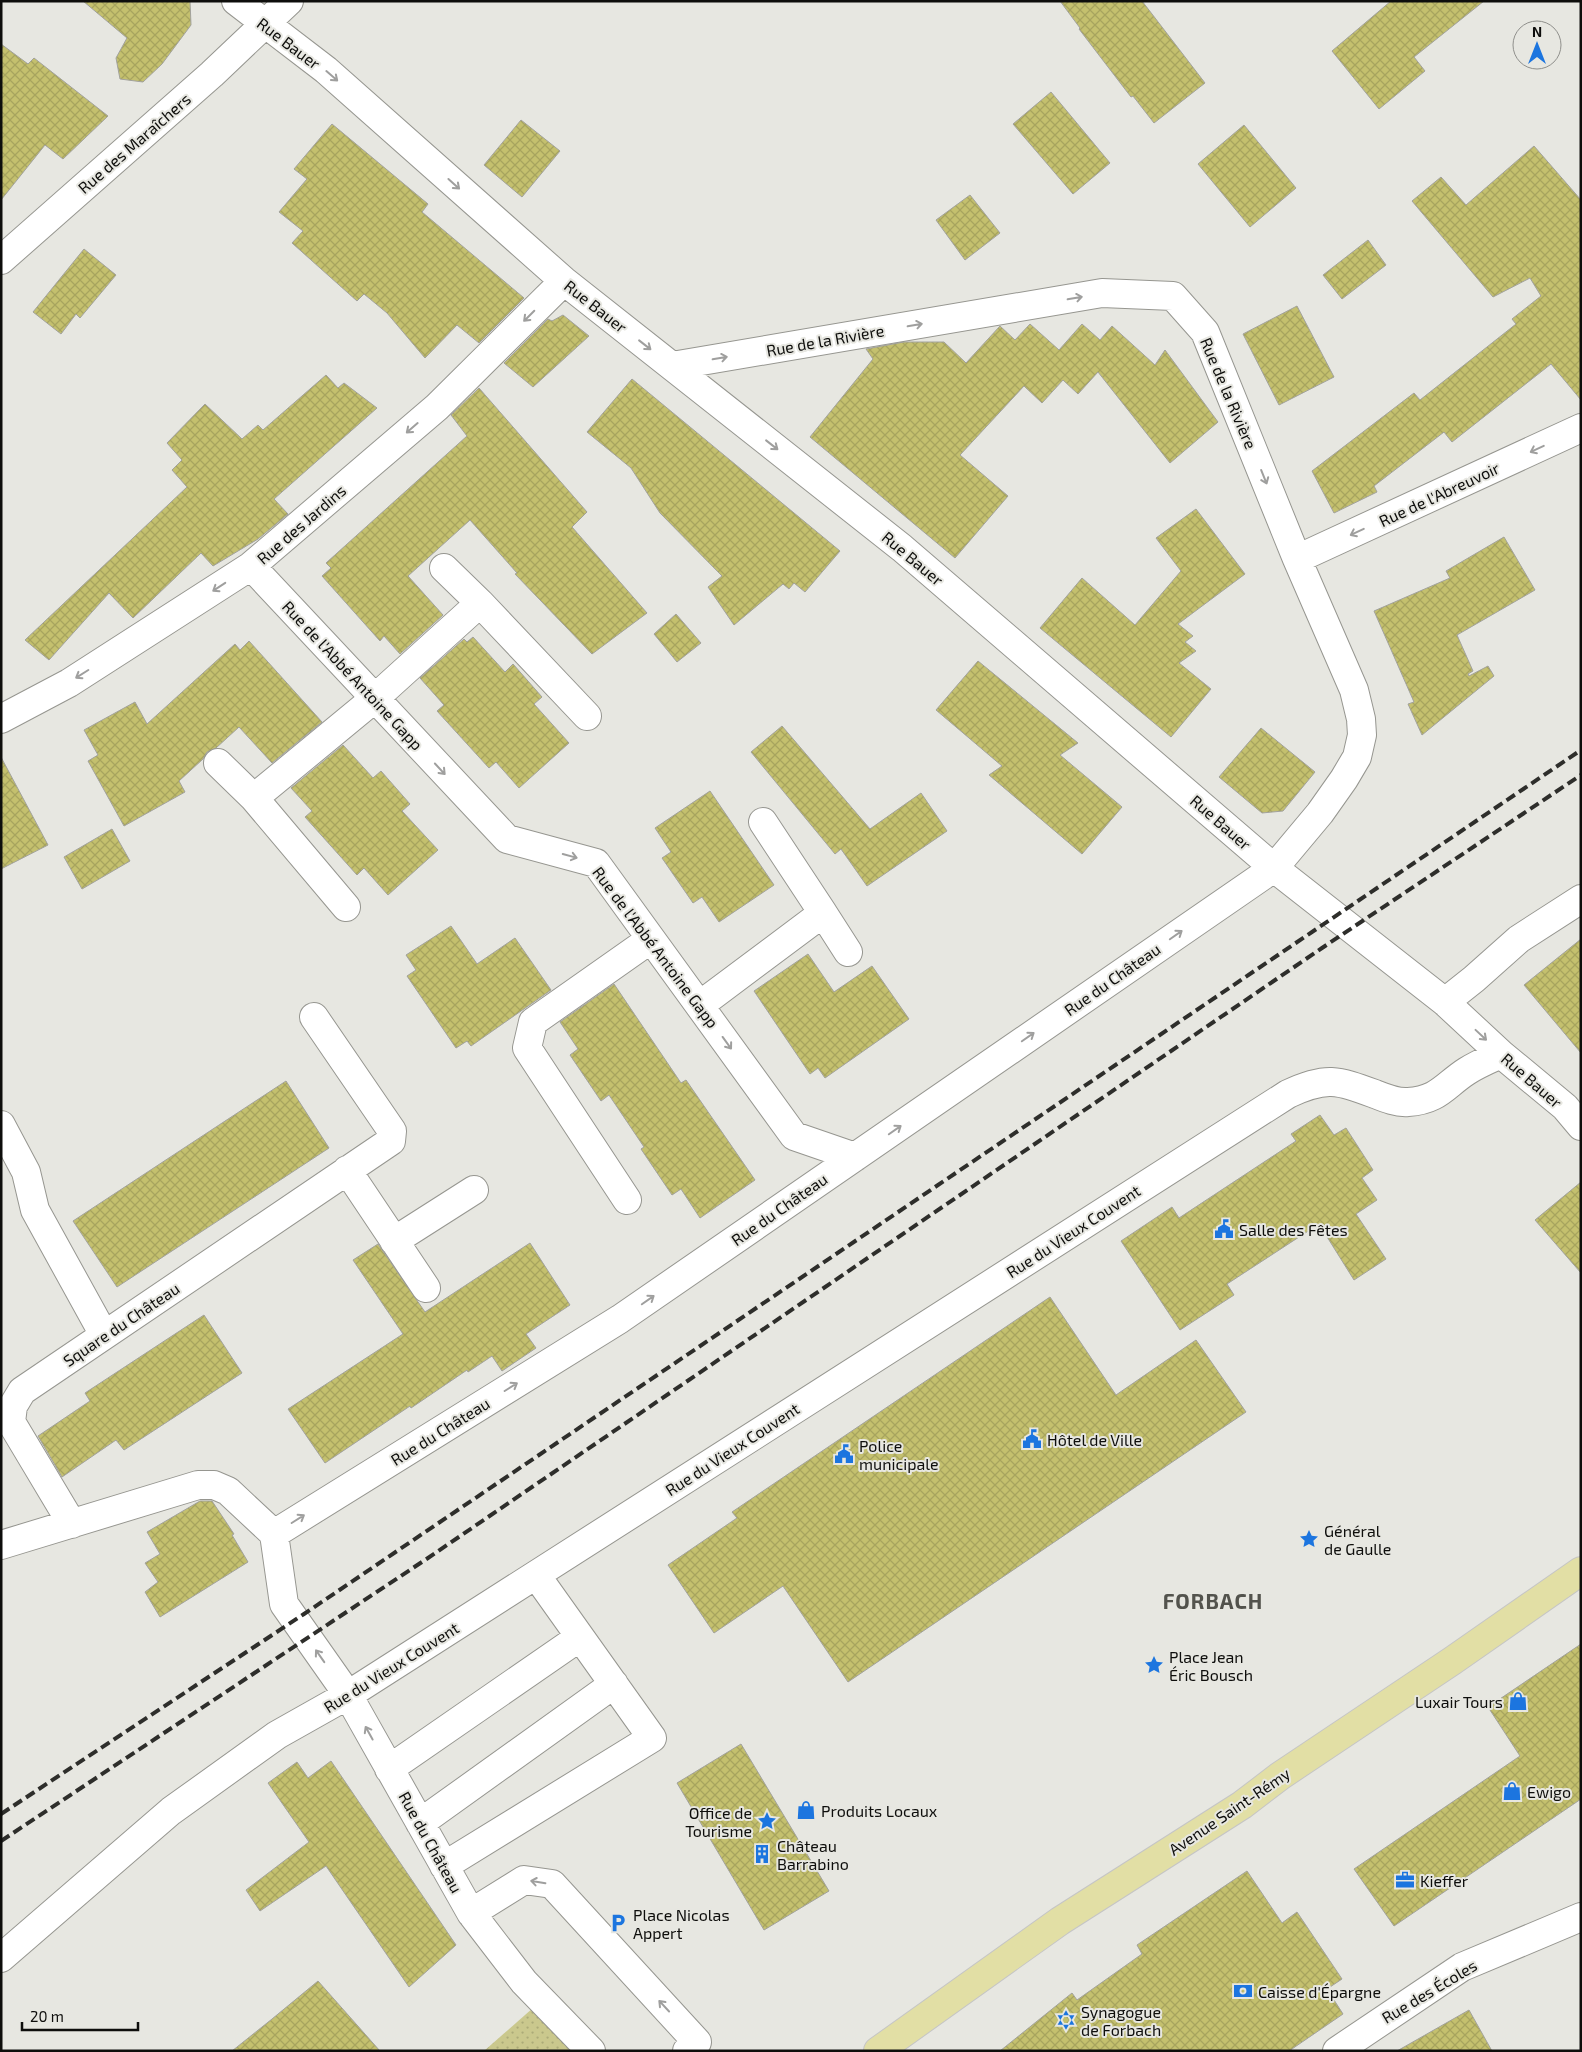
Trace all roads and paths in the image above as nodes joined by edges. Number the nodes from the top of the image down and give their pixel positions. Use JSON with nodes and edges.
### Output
{"nodes":[{"id":1,"x":236,"y":1,"type":"edge"},
{"id":2,"x":289,"y":1,"type":"edge"},
{"id":3,"x":265,"y":25,"type":"junction"},
{"id":4,"x":1,"y":260,"type":"edge"},
{"id":5,"x":564,"y":281,"type":"junction"},
{"id":6,"x":672,"y":366,"type":"junction"},
{"id":7,"x":1581,"y":428,"type":"edge"},
{"id":8,"x":1297,"y":559,"type":"junction"},
{"id":9,"x":251,"y":566,"type":"junction"},
{"id":10,"x":444,"y":568,"type":"dead end"},
{"id":11,"x":480,"y":603,"type":"junction"},
{"id":12,"x":374,"y":699,"type":"junction"},
{"id":13,"x":587,"y":716,"type":"dead end"},
{"id":14,"x":1,"y":719,"type":"edge"},
{"id":15,"x":218,"y":763,"type":"dead end"},
{"id":16,"x":254,"y":798,"type":"junction"},
{"id":17,"x":763,"y":822,"type":"dead end"},
{"id":18,"x":1274,"y":868,"type":"junction"},
{"id":19,"x":1581,"y":899,"type":"edge"},
{"id":20,"x":346,"y":907,"type":"dead end"},
{"id":21,"x":823,"y":913,"type":"junction"},
{"id":22,"x":651,"y":939,"type":"junction"},
{"id":23,"x":848,"y":952,"type":"dead end"},
{"id":24,"x":1445,"y":1002,"type":"junction"},
{"id":25,"x":700,"y":1006,"type":"junction"},
{"id":26,"x":314,"y":1017,"type":"dead end"},
{"id":27,"x":1501,"y":1054,"type":"junction"},
{"id":28,"x":1,"y":1125,"type":"edge"},
{"id":29,"x":1581,"y":1126,"type":"edge"},
{"id":30,"x":855,"y":1158,"type":"junction"},
{"id":31,"x":347,"y":1170,"type":"junction"},
{"id":32,"x":474,"y":1190,"type":"dead end"},
{"id":33,"x":627,"y":1200,"type":"dead end"},
{"id":34,"x":394,"y":1241,"type":"junction"},
{"id":35,"x":426,"y":1288,"type":"dead end"},
{"id":36,"x":104,"y":1336,"type":"junction"},
{"id":37,"x":72,"y":1524,"type":"junction"},
{"id":38,"x":274,"y":1534,"type":"junction"},
{"id":39,"x":1,"y":1545,"type":"edge"},
{"id":40,"x":1581,"y":1571,"type":"edge"},
{"id":41,"x":536,"y":1575,"type":"junction"},
{"id":42,"x":580,"y":1637,"type":"junction"},
{"id":43,"x":614,"y":1684,"type":"junction"},
{"id":44,"x":348,"y":1695,"type":"junction"},
{"id":45,"x":389,"y":1769,"type":"junction"},
{"id":46,"x":420,"y":1823,"type":"junction"},
{"id":47,"x":444,"y":1866,"type":"junction"},
{"id":48,"x":471,"y":1913,"type":"junction"},
{"id":49,"x":1581,"y":1917,"type":"edge"},
{"id":50,"x":1,"y":1958,"type":"edge"},
{"id":51,"x":591,"y":2051,"type":"edge"},
{"id":52,"x":687,"y":2051,"type":"edge"},
{"id":53,"x":878,"y":2051,"type":"edge"},
{"id":54,"x":1337,"y":2051,"type":"edge"}],
"edges":[{"from":1,"to":3,"type":"street","name":"Rue Bauer"},
{"from":2,"to":3,"type":"street","name":"Rue des Maraîchers"},
{"from":3,"to":4,"type":"street","name":"Rue des Maraîchers"},
{"from":3,"to":5,"type":"street","name":"Rue Bauer","one_way":true},
{"from":5,"to":6,"type":"street","name":"Rue Bauer","one_way":true},
{"from":5,"to":9,"type":"street","name":"Rue des Jardins","one_way":true},
{"from":6,"to":8,"type":"street","name":"Rue de la Rivière","one_way":true},
{"from":6,"to":18,"type":"street","name":"Rue Bauer","one_way":true},
{"from":7,"to":8,"type":"street","name":"Rue de l'Abreuvoir","one_way":true},
{"from":8,"to":18,"type":"street","name":"Rue de la Rivière"},
{"from":9,"to":12,"type":"street","name":"Rue de l'Abbé Antoine Gapp"},
{"from":9,"to":14,"type":"street","name":"Rue des Jardins","one_way":true},
{"from":10,"to":11,"type":"street"},
{"from":11,"to":12,"type":"street"},
{"from":11,"to":13,"type":"street"},
{"from":12,"to":16,"type":"street"},
{"from":12,"to":22,"type":"street","name":"Rue de l'Abbé Antoine Gapp","one_way":true},
{"from":15,"to":16,"type":"street"},
{"from":16,"to":20,"type":"street"},
{"from":17,"to":21,"type":"street"},
{"from":18,"to":24,"type":"street","name":"Rue Bauer"},
{"from":30,"to":18,"type":"street","name":"Rue du Château","one_way":true},
{"from":19,"to":24,"type":"street"},
{"from":21,"to":23,"type":"street"},
{"from":21,"to":25,"type":"street"},
{"from":22,"to":25,"type":"street","name":"Rue de l'Abbé Antoine Gapp"},
{"from":22,"to":33,"type":"street"},
{"from":24,"to":27,"type":"street","name":"Rue Bauer","one_way":true},
{"from":25,"to":30,"type":"street","name":"Rue de l'Abbé Antoine Gapp","one_way":true},
{"from":26,"to":31,"type":"street","name":"Square du Château"},
{"from":27,"to":29,"type":"street","name":"Rue Bauer"},
{"from":27,"to":41,"type":"street","name":"Rue du Vieux Couvent"},
{"from":28,"to":36,"type":"street"},
{"from":38,"to":30,"type":"street","name":"Rue du Château","one_way":true},
{"from":31,"to":34,"type":"street"},
{"from":31,"to":36,"type":"street","name":"Square du Château"},
{"from":32,"to":34,"type":"street"},
{"from":34,"to":35,"type":"street"},
{"from":36,"to":37,"type":"street","name":"Square du Château"},
{"from":37,"to":38,"type":"street"},
{"from":37,"to":39,"type":"street"},
{"from":44,"to":38,"type":"street","name":"Rue du Château","one_way":true},
{"from":40,"to":53,"type":"main road","name":"Avenue Saint-Rémy"},
{"from":41,"to":42,"type":"street"},
{"from":41,"to":44,"type":"street","name":"Rue du Vieux Couvent"},
{"from":42,"to":43,"type":"street"},
{"from":42,"to":45,"type":"street"},
{"from":43,"to":46,"type":"street"},
{"from":43,"to":47,"type":"street"},
{"from":45,"to":44,"type":"street","name":"Rue du Château","one_way":true},
{"from":44,"to":50,"type":"street","name":"Rue du Vieux Couvent"},
{"from":45,"to":46,"type":"street","name":"Rue du Château"},
{"from":46,"to":47,"type":"street","name":"Rue du Château"},
{"from":47,"to":48,"type":"street","name":"Rue du Château"},
{"from":48,"to":51,"type":"street","name":"Rue du Château"},
{"from":52,"to":48,"type":"street","name":"Rue du Château","one_way":true},
{"from":49,"to":54,"type":"street","name":"Rue des Écoles"}]}
